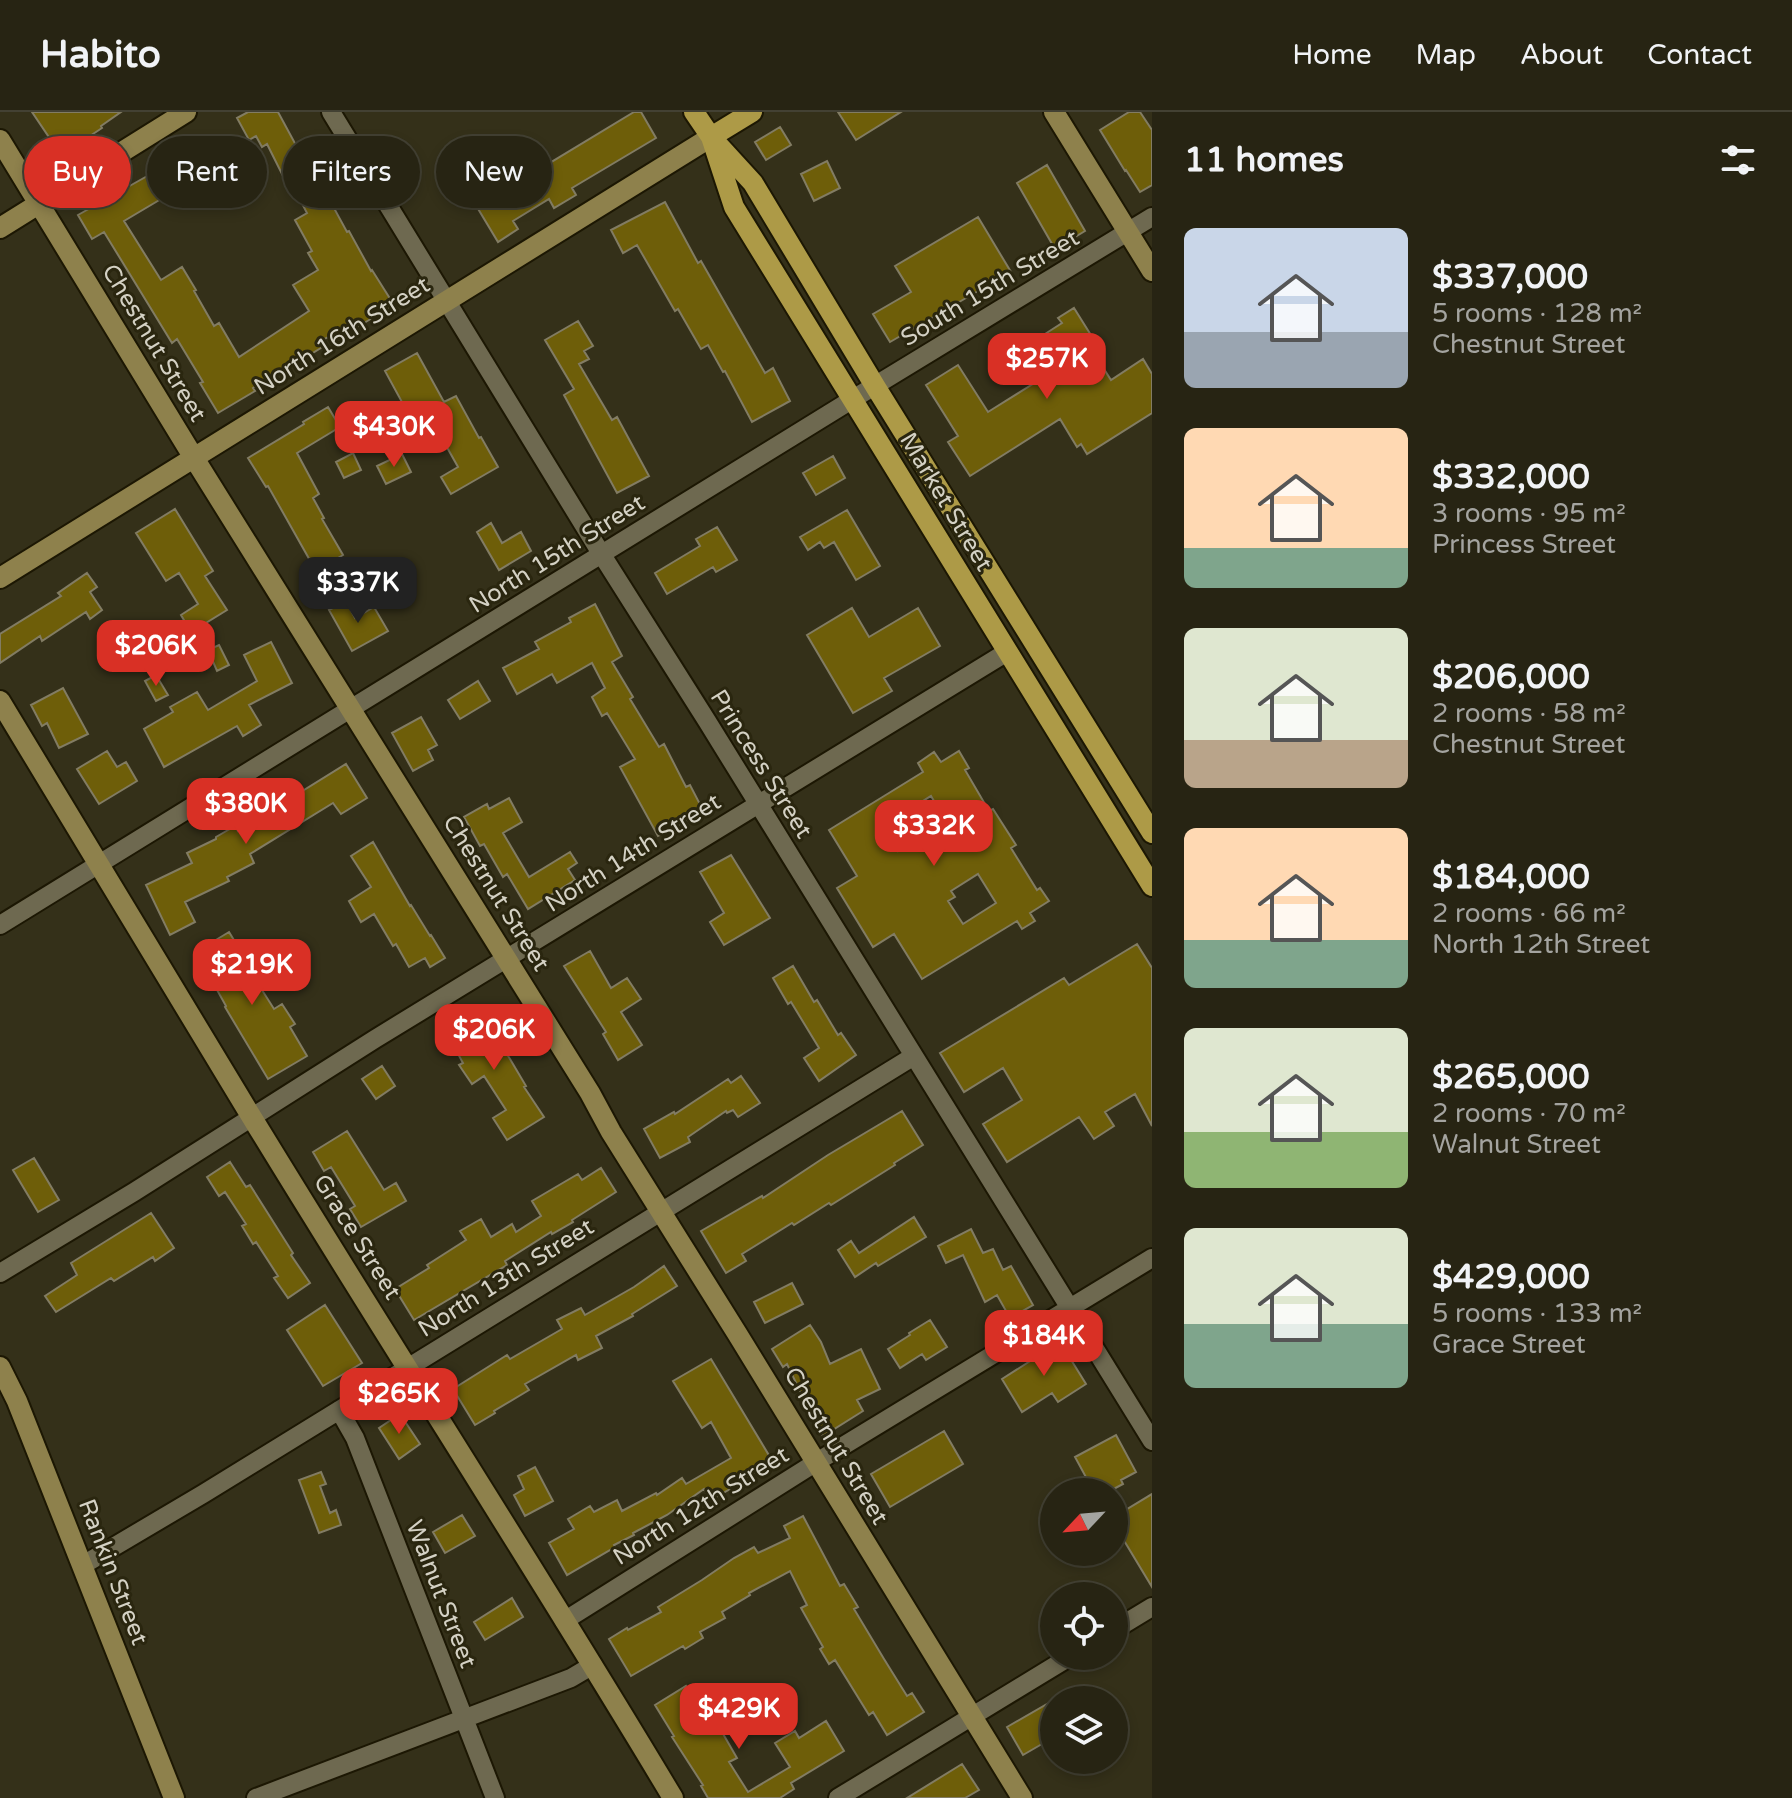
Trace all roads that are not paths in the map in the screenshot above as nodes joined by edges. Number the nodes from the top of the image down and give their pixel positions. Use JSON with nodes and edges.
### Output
{"nodes":[{"id":1,"x":186,"y":112,"type":"edge"},
{"id":2,"x":331,"y":112,"type":"edge"},
{"id":3,"x":694,"y":112,"type":"edge"},
{"id":4,"x":752,"y":112,"type":"edge"},
{"id":5,"x":1054,"y":112,"type":"edge"},
{"id":6,"x":711,"y":137,"type":"junction"},
{"id":7,"x":0,"y":140,"type":"edge"},
{"id":8,"x":131,"y":146,"type":"edge"},
{"id":9,"x":24,"y":179,"type":"edge"},
{"id":10,"x":31,"y":208,"type":"edge"},
{"id":11,"x":42,"y":208,"type":"edge"},
{"id":12,"x":1152,"y":217,"type":"edge"},
{"id":13,"x":0,"y":228,"type":"edge"},
{"id":14,"x":1128,"y":232,"type":"junction"},
{"id":15,"x":1152,"y":271,"type":"edge"},
{"id":16,"x":447,"y":300,"type":"junction"},
{"id":17,"x":875,"y":386,"type":"junction"},
{"id":18,"x":853,"y":399,"type":"junction"},
{"id":19,"x":194,"y":458,"type":"junction"},
{"id":20,"x":602,"y":555,"type":"junction"},
{"id":21,"x":0,"y":578,"type":"edge"},
{"id":22,"x":1007,"y":652,"type":"junction"},
{"id":23,"x":0,"y":701,"type":"edge"},
{"id":24,"x":350,"y":710,"type":"junction"},
{"id":25,"x":758,"y":804,"type":"junction"},
{"id":26,"x":1152,"y":833,"type":"edge"},
{"id":27,"x":99,"y":863,"type":"junction"},
{"id":28,"x":1152,"y":886,"type":"edge"},
{"id":29,"x":0,"y":925,"type":"edge"},
{"id":30,"x":506,"y":959,"type":"junction"},
{"id":31,"x":914,"y":1056,"type":"junction"},
{"id":32,"x":252,"y":1117,"type":"junction"},
{"id":33,"x":660,"y":1210,"type":"junction"},
{"id":34,"x":1152,"y":1258,"type":"edge"},
{"id":35,"x":0,"y":1273,"type":"edge"},
{"id":36,"x":1070,"y":1309,"type":"junction"},
{"id":37,"x":0,"y":1367,"type":"edge"},
{"id":38,"x":407,"y":1367,"type":"junction"},
{"id":39,"x":339,"y":1410,"type":"junction"},
{"id":40,"x":1152,"y":1441,"type":"edge"},
{"id":41,"x":815,"y":1463,"type":"junction"},
{"id":42,"x":83,"y":1565,"type":"junction"},
{"id":43,"x":1152,"y":1607,"type":"edge"},
{"id":44,"x":564,"y":1621,"type":"junction"},
{"id":45,"x":1128,"y":1622,"type":"edge"},
{"id":46,"x":593,"y":1665,"type":"junction"},
{"id":47,"x":1048,"y":1670,"type":"edge"},
{"id":48,"x":971,"y":1717,"type":"junction"},
{"id":49,"x":463,"y":1718,"type":"junction"},
{"id":50,"x":174,"y":1798,"type":"edge"},
{"id":51,"x":256,"y":1798,"type":"edge"},
{"id":52,"x":495,"y":1798,"type":"edge"},
{"id":53,"x":673,"y":1798,"type":"edge"},
{"id":54,"x":838,"y":1798,"type":"edge"},
{"id":55,"x":1022,"y":1798,"type":"edge"}],
"edges":[{"from":1,"to":8,"type":"street"},
{"from":2,"to":16,"type":"street","name":"Princess Street"},
{"from":3,"to":6,"type":"main road","name":"Market Street"},
{"from":4,"to":6,"type":"main road"},
{"from":5,"to":14,"type":"street"},
{"from":6,"to":16,"type":"street","name":"North 16th Street"},
{"from":6,"to":17,"type":"main road","name":"Market Street"},
{"from":6,"to":18,"type":"main road","name":"Market Street"},
{"from":7,"to":9,"type":"street","name":"Chestnut Street"},
{"from":10,"to":13,"type":"street"},
{"from":11,"to":19,"type":"street","name":"Chestnut Street"},
{"from":12,"to":14,"type":"street","name":"South 15th Street"},
{"from":14,"to":15,"type":"street"},
{"from":14,"to":17,"type":"street","name":"South 15th Street"},
{"from":16,"to":19,"type":"street","name":"North 16th Street"},
{"from":16,"to":20,"type":"street","name":"Princess Street"},
{"from":17,"to":18,"type":"street","name":"South 15th Street"},
{"from":17,"to":26,"type":"main road","name":"Market Street"},
{"from":18,"to":20,"type":"street","name":"North 15th Street"},
{"from":18,"to":22,"type":"main road","name":"Market Street"},
{"from":19,"to":21,"type":"street","name":"North 16th Street"},
{"from":19,"to":24,"type":"street","name":"Chestnut Street"},
{"from":20,"to":24,"type":"street","name":"North 15th Street"},
{"from":20,"to":25,"type":"street","name":"Princess Street"},
{"from":22,"to":25,"type":"street","name":"North 14th Street"},
{"from":22,"to":28,"type":"main road","name":"Market Street"},
{"from":23,"to":27,"type":"street","name":"Grace Street"},
{"from":24,"to":27,"type":"street","name":"North 15th Street"},
{"from":24,"to":30,"type":"street","name":"Chestnut Street"},
{"from":25,"to":30,"type":"street","name":"North 14th Street"},
{"from":25,"to":31,"type":"street","name":"Princess Street"},
{"from":27,"to":29,"type":"street","name":"North 15th Street"},
{"from":27,"to":32,"type":"street","name":"Grace Street"},
{"from":30,"to":32,"type":"street","name":"North 14th Street"},
{"from":30,"to":33,"type":"street","name":"Chestnut Street"},
{"from":31,"to":33,"type":"street","name":"North 13th Street"},
{"from":31,"to":36,"type":"street","name":"Princess Street"},
{"from":32,"to":35,"type":"street","name":"North 14th Street"},
{"from":32,"to":38,"type":"street","name":"Grace Street"},
{"from":33,"to":38,"type":"street","name":"North 13th Street"},
{"from":33,"to":41,"type":"street","name":"Chestnut Street"},
{"from":34,"to":36,"type":"street","name":"North 12th Street"},
{"from":36,"to":40,"type":"street","name":"Princess Street"},
{"from":36,"to":41,"type":"street","name":"North 12th Street"},
{"from":37,"to":42,"type":"street","name":"Rankin Street"},
{"from":38,"to":39,"type":"street","name":"North 13th Street"},
{"from":38,"to":44,"type":"street","name":"Grace Street"},
{"from":39,"to":42,"type":"street","name":"North 13th Street"},
{"from":39,"to":49,"type":"street","name":"Walnut Street"},
{"from":41,"to":44,"type":"street","name":"North 12th Street"},
{"from":41,"to":48,"type":"street","name":"Chestnut Street"},
{"from":42,"to":50,"type":"street","name":"Rankin Street"},
{"from":43,"to":45,"type":"street"},
{"from":44,"to":46,"type":"street","name":"Grace Street"},
{"from":46,"to":49,"type":"street"},
{"from":46,"to":53,"type":"street","name":"Grace Street"},
{"from":47,"to":48,"type":"street"},
{"from":48,"to":54,"type":"street"},
{"from":48,"to":55,"type":"street","name":"Chestnut Street"},
{"from":49,"to":51,"type":"street"},
{"from":49,"to":52,"type":"street","name":"Walnut Street"}]}
